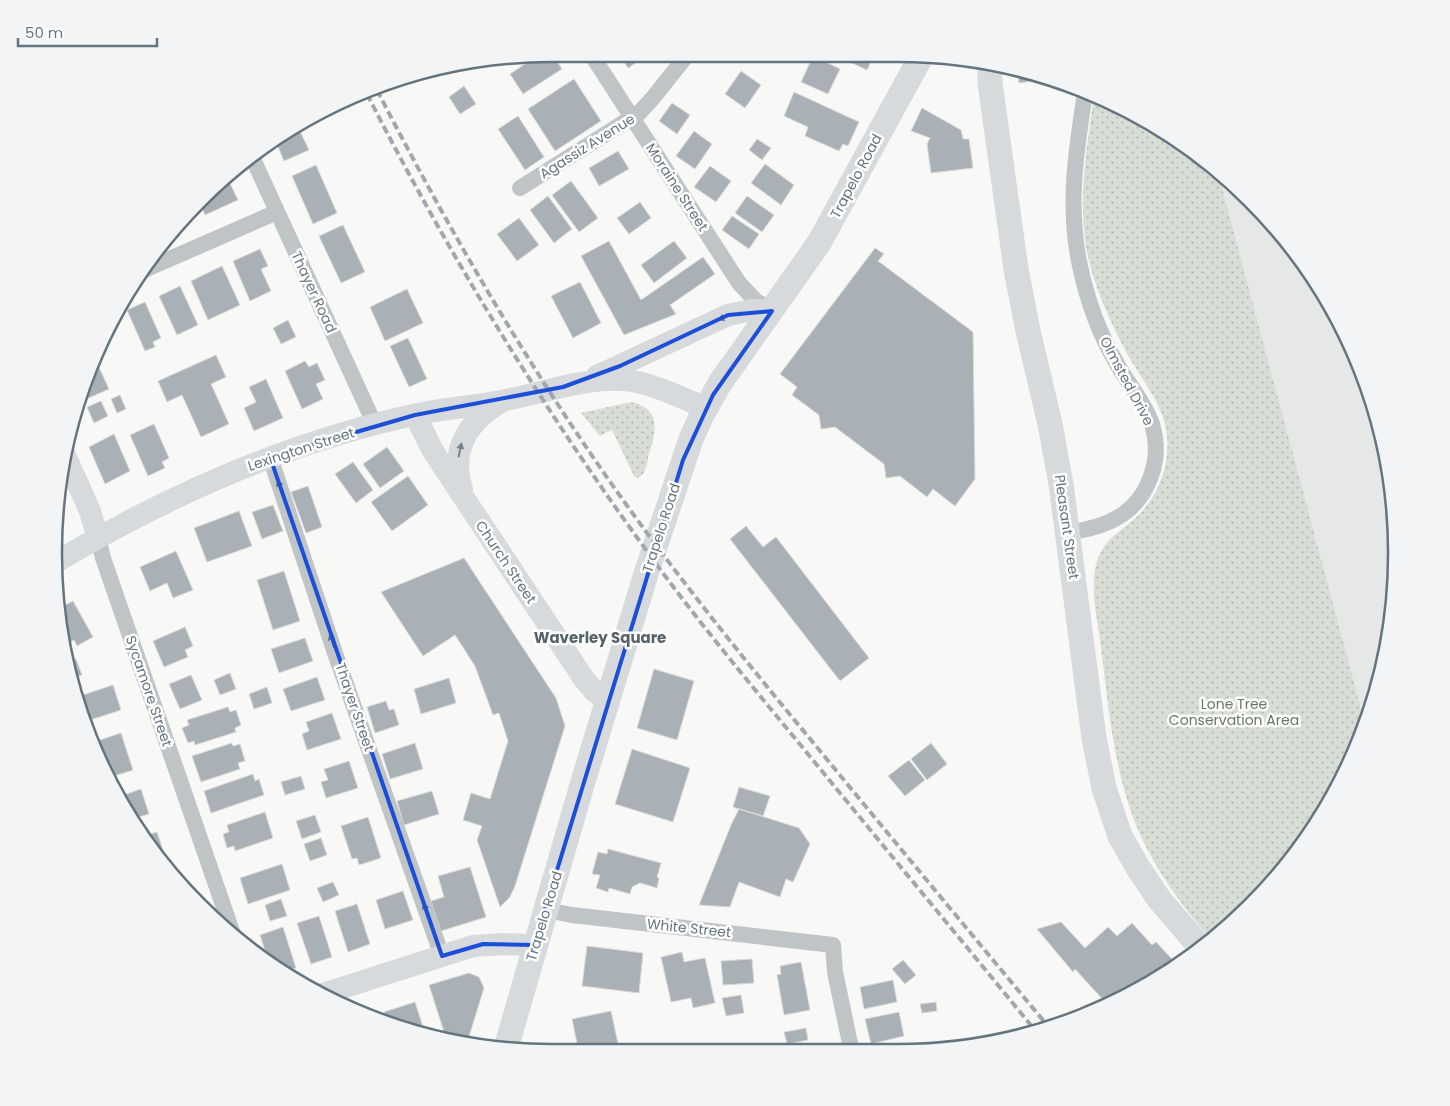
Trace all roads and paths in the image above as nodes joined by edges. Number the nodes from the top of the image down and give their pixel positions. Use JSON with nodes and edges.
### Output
{"nodes":[{"id":1,"x":596,"y":62,"type":"edge"},
{"id":2,"x":682,"y":62,"type":"edge"},
{"id":3,"x":918,"y":63,"type":"edge"},
{"id":4,"x":988,"y":71,"type":"edge"},
{"id":5,"x":1084,"y":100,"type":"edge"},
{"id":6,"x":633,"y":117,"type":"junction"},
{"id":7,"x":255,"y":164,"type":"edge"},
{"id":8,"x":520,"y":188,"type":"dead end"},
{"id":9,"x":277,"y":212,"type":"junction"},
{"id":10,"x":156,"y":265,"type":"edge"},
{"id":11,"x":772,"y":311,"type":"junction"},
{"id":12,"x":563,"y":387,"type":"junction"},
{"id":13,"x":513,"y":398,"type":"junction"},
{"id":14,"x":706,"y":408,"type":"junction"},
{"id":15,"x":414,"y":415,"type":"junction"},
{"id":16,"x":375,"y":425,"type":"junction"},
{"id":17,"x":270,"y":457,"type":"junction"},
{"id":18,"x":70,"y":467,"type":"edge"},
{"id":19,"x":464,"y":498,"type":"junction"},
{"id":20,"x":1069,"y":532,"type":"junction"},
{"id":21,"x":98,"y":538,"type":"junction"},
{"id":22,"x":62,"y":558,"type":"edge"},
{"id":23,"x":608,"y":700,"type":"junction"},
{"id":24,"x":546,"y":910,"type":"junction"},
{"id":25,"x":229,"y":921,"type":"edge"},
{"id":26,"x":1196,"y":942,"type":"edge"},
{"id":27,"x":534,"y":945,"type":"junction"},
{"id":28,"x":442,"y":956,"type":"junction"},
{"id":29,"x":332,"y":991,"type":"edge"},
{"id":30,"x":508,"y":1041,"type":"edge"},
{"id":31,"x":850,"y":1044,"type":"edge"}],
"edges":[{"from":1,"to":6,"type":"street","name":"Moraine Street"},
{"from":2,"to":6,"type":"street","name":"Agassiz Avenue"},
{"from":3,"to":11,"type":"main road","name":"Trapelo Road"},
{"from":4,"to":20,"type":"main road","name":"Pleasant Street"},
{"from":5,"to":20,"type":"street","name":"Olmsted Drive"},
{"from":6,"to":8,"type":"street","name":"Agassiz Avenue"},
{"from":6,"to":11,"type":"street","name":"Moraine Street"},
{"from":7,"to":9,"type":"street","name":"Thayer Road"},
{"from":9,"to":10,"type":"street"},
{"from":9,"to":16,"type":"street","name":"Thayer Road"},
{"from":11,"to":12,"type":"street","name":"Lexington Street","one_way":true},
{"from":11,"to":14,"type":"main road","name":"Trapelo Road"},
{"from":12,"to":13,"type":"street","name":"Lexington Street"},
{"from":12,"to":14,"type":"street","name":"Lexington Street"},
{"from":13,"to":15,"type":"street","name":"Lexington Street"},
{"from":19,"to":13,"type":"street","one_way":true},
{"from":14,"to":23,"type":"main road","name":"Trapelo Road"},
{"from":15,"to":16,"type":"street","name":"Lexington Street"},
{"from":15,"to":19,"type":"street","name":"Church Street"},
{"from":16,"to":17,"type":"street","name":"Lexington Street"},
{"from":17,"to":21,"type":"street","name":"Lexington Street"},
{"from":28,"to":17,"type":"street","name":"Thayer Street","one_way":true},
{"from":18,"to":21,"type":"street","name":"Sycamore Street"},
{"from":19,"to":23,"type":"street","name":"Church Street"},
{"from":20,"to":26,"type":"main road","name":"Pleasant Street"},
{"from":21,"to":22,"type":"street","name":"Lexington Street"},
{"from":21,"to":25,"type":"street","name":"Sycamore Street"},
{"from":23,"to":24,"type":"main road","name":"Trapelo Road"},
{"from":24,"to":27,"type":"main road","name":"Trapelo Road"},
{"from":24,"to":31,"type":"street","name":"White Street"},
{"from":27,"to":28,"type":"street"},
{"from":27,"to":30,"type":"main road","name":"Trapelo Road"},
{"from":28,"to":29,"type":"street"}]}
